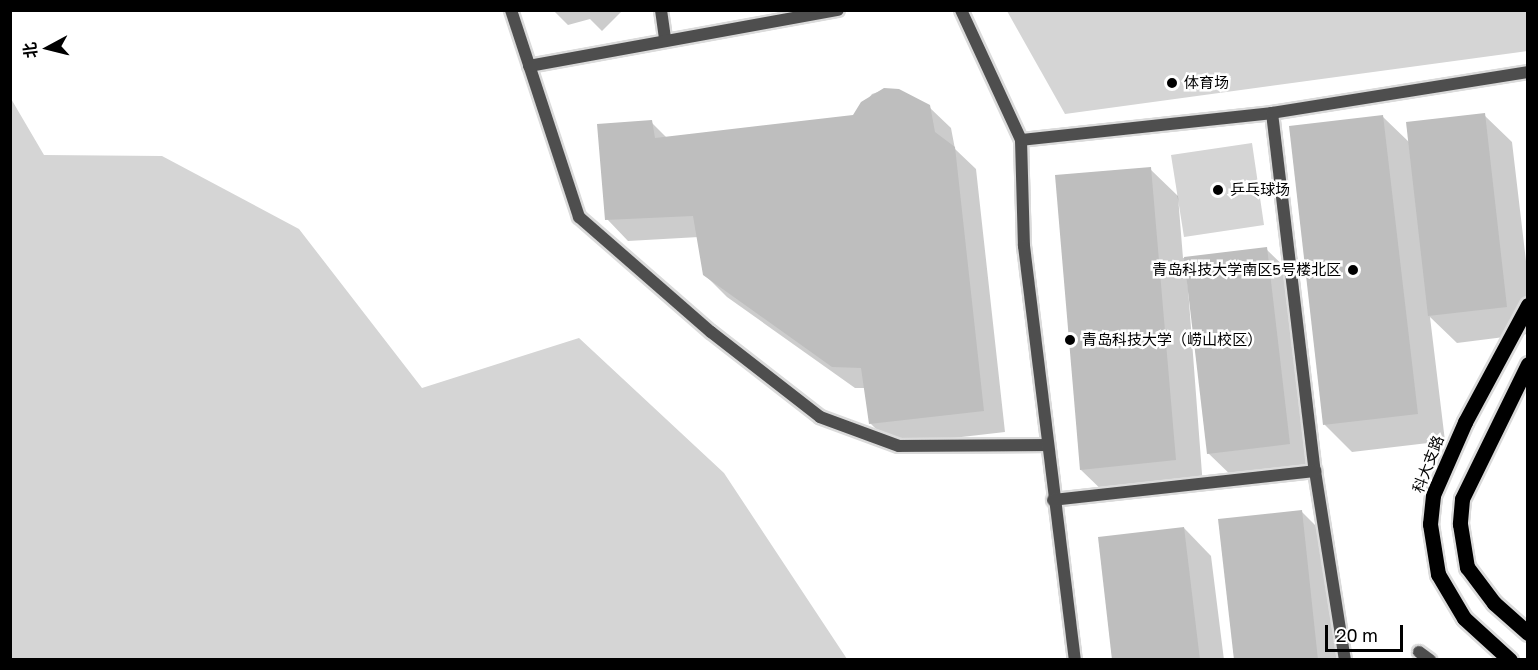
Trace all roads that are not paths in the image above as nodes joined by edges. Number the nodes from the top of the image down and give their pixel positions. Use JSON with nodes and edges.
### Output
{"nodes":[{"id":1,"x":511,"y":10,"type":"edge"},
{"id":2,"x":661,"y":10,"type":"edge"},
{"id":3,"x":838,"y":10,"type":"edge"},
{"id":4,"x":961,"y":10,"type":"edge"},
{"id":5,"x":665,"y":40,"type":"junction"},
{"id":6,"x":530,"y":66,"type":"junction"},
{"id":7,"x":1527,"y":72,"type":"edge"},
{"id":8,"x":1272,"y":113,"type":"junction"},
{"id":9,"x":1021,"y":140,"type":"junction"},
{"id":10,"x":1527,"y":305,"type":"edge"},
{"id":11,"x":1527,"y":364,"type":"edge"},
{"id":12,"x":1048,"y":446,"type":"junction"},
{"id":13,"x":1316,"y":471,"type":"junction"},
{"id":14,"x":1053,"y":500,"type":"junction"},
{"id":15,"x":1527,"y":633,"type":"edge"},
{"id":16,"x":1075,"y":660,"type":"edge"},
{"id":17,"x":1345,"y":660,"type":"edge"},
{"id":18,"x":1510,"y":660,"type":"edge"}],
"edges":[{"from":1,"to":6,"type":"street"},
{"from":2,"to":5,"type":"street"},
{"from":3,"to":5,"type":"street"},
{"from":4,"to":9,"type":"street"},
{"from":5,"to":6,"type":"street"},
{"from":6,"to":12,"type":"street"},
{"from":7,"to":8,"type":"street"},
{"from":8,"to":9,"type":"street"},
{"from":8,"to":13,"type":"street"},
{"from":9,"to":12,"type":"street"},
{"from":10,"to":18,"type":"main road","name":"科大支路"},
{"from":11,"to":15,"type":"main road"},
{"from":12,"to":14,"type":"street"},
{"from":13,"to":14,"type":"street"},
{"from":13,"to":17,"type":"street"},
{"from":14,"to":16,"type":"street"}]}
